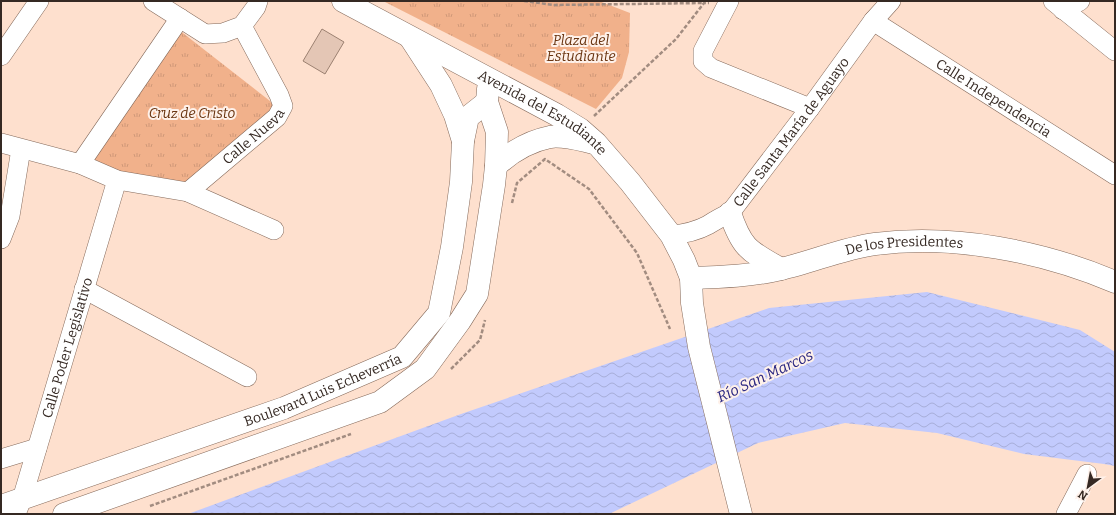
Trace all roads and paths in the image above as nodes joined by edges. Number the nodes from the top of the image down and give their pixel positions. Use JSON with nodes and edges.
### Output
{"nodes":[{"id":1,"x":39,"y":1,"type":"edge"},
{"id":2,"x":153,"y":1,"type":"edge"},
{"id":3,"x":258,"y":1,"type":"edge"},
{"id":4,"x":343,"y":1,"type":"edge"},
{"id":5,"x":524,"y":1,"type":"edge"},
{"id":6,"x":890,"y":1,"type":"edge"},
{"id":7,"x":1080,"y":1,"type":"edge"},
{"id":8,"x":728,"y":2,"type":"edge"},
{"id":9,"x":704,"y":3,"type":"junction"},
{"id":10,"x":1058,"y":6,"type":"edge"},
{"id":11,"x":180,"y":18,"type":"junction"},
{"id":12,"x":873,"y":21,"type":"junction"},
{"id":13,"x":242,"y":26,"type":"junction"},
{"id":14,"x":409,"y":36,"type":"junction"},
{"id":15,"x":1115,"y":51,"type":"edge"},
{"id":16,"x":1,"y":56,"type":"edge"},
{"id":17,"x":488,"y":79,"type":"junction"},
{"id":18,"x":487,"y":102,"type":"junction"},
{"id":19,"x":810,"y":108,"type":"junction"},
{"id":20,"x":580,"y":129,"type":"junction"},
{"id":21,"x":462,"y":141,"type":"junction"},
{"id":22,"x":596,"y":143,"type":"junction"},
{"id":23,"x":1,"y":144,"type":"edge"},
{"id":24,"x":21,"y":149,"type":"junction"},
{"id":25,"x":80,"y":164,"type":"junction"},
{"id":26,"x":496,"y":166,"type":"junction"},
{"id":27,"x":1115,"y":175,"type":"edge"},
{"id":28,"x":117,"y":180,"type":"junction"},
{"id":29,"x":188,"y":192,"type":"junction"},
{"id":30,"x":730,"y":213,"type":"junction"},
{"id":31,"x":274,"y":230,"type":"dead end"},
{"id":32,"x":671,"y":235,"type":"junction"},
{"id":33,"x":1,"y":239,"type":"edge"},
{"id":34,"x":781,"y":269,"type":"junction"},
{"id":35,"x":691,"y":278,"type":"junction"},
{"id":36,"x":1115,"y":282,"type":"edge"},
{"id":37,"x":84,"y":289,"type":"junction"},
{"id":38,"x":247,"y":377,"type":"dead end"},
{"id":39,"x":37,"y":448,"type":"junction"},
{"id":40,"x":1,"y":459,"type":"edge"},
{"id":41,"x":1087,"y":474,"type":"dead end"},
{"id":42,"x":1,"y":506,"type":"edge"},
{"id":43,"x":19,"y":506,"type":"edge"},
{"id":44,"x":64,"y":514,"type":"edge"},
{"id":45,"x":741,"y":514,"type":"edge"},
{"id":46,"x":1066,"y":514,"type":"edge"}],
"edges":[{"from":1,"to":16,"type":"street"},
{"from":2,"to":11,"type":"street"},
{"from":3,"to":13,"type":"street"},
{"from":4,"to":14,"type":"main road","name":"Avenida del Estudiante"},
{"from":5,"to":9,"type":"path"},
{"from":6,"to":12,"type":"street","name":"Calle Santa María de Aguayo"},
{"from":7,"to":10,"type":"street"},
{"from":8,"to":9,"type":"path"},
{"from":8,"to":19,"type":"street"},
{"from":9,"to":20,"type":"path"},
{"from":10,"to":15,"type":"street"},
{"from":11,"to":13,"type":"street"},
{"from":11,"to":25,"type":"street"},
{"from":12,"to":19,"type":"street","name":"Calle Santa María de Aguayo"},
{"from":12,"to":27,"type":"street","name":"Calle Independencia"},
{"from":13,"to":29,"type":"street","name":"Calle Nueva"},
{"from":14,"to":17,"type":"main road","name":"Avenida del Estudiante"},
{"from":14,"to":21,"type":"main road"},
{"from":17,"to":18,"type":"main road","name":"Boulevard Luis Echeverría"},
{"from":17,"to":20,"type":"main road","name":"Avenida del Estudiante"},
{"from":18,"to":21,"type":"main road","name":"Boulevard Luis Echeverría"},
{"from":18,"to":26,"type":"main road","name":"Boulevard Luis Echeverría"},
{"from":19,"to":30,"type":"street","name":"Calle Santa María de Aguayo"},
{"from":20,"to":22,"type":"main road","name":"Avenida del Estudiante"},
{"from":21,"to":43,"type":"main road","name":"Boulevard Luis Echeverría"},
{"from":22,"to":26,"type":"main road"},
{"from":22,"to":32,"type":"main road","name":"Avenida del Estudiante"},
{"from":23,"to":24,"type":"street"},
{"from":24,"to":25,"type":"street"},
{"from":24,"to":33,"type":"street"},
{"from":25,"to":28,"type":"street"},
{"from":26,"to":44,"type":"main road","name":"Boulevard Luis Echeverría"},
{"from":28,"to":29,"type":"street"},
{"from":28,"to":37,"type":"street","name":"Calle Poder Legislativo"},
{"from":29,"to":31,"type":"street"},
{"from":30,"to":32,"type":"street","name":"Calle Santa María de Aguayo"},
{"from":30,"to":34,"type":"main road"},
{"from":32,"to":35,"type":"main road","name":"Avenida del Estudiante"},
{"from":34,"to":35,"type":"main road","name":"De los Presidentes"},
{"from":34,"to":36,"type":"main road","name":"De los Presidentes"},
{"from":35,"to":45,"type":"main road","name":"Avenida del Estudiante"},
{"from":37,"to":38,"type":"street"},
{"from":37,"to":39,"type":"street","name":"Calle Poder Legislativo"},
{"from":39,"to":40,"type":"street"},
{"from":39,"to":43,"type":"street","name":"Calle Poder Legislativo"},
{"from":41,"to":46,"type":"street"},
{"from":42,"to":43,"type":"main road","name":"Boulevard Luis Echeverría"}]}
